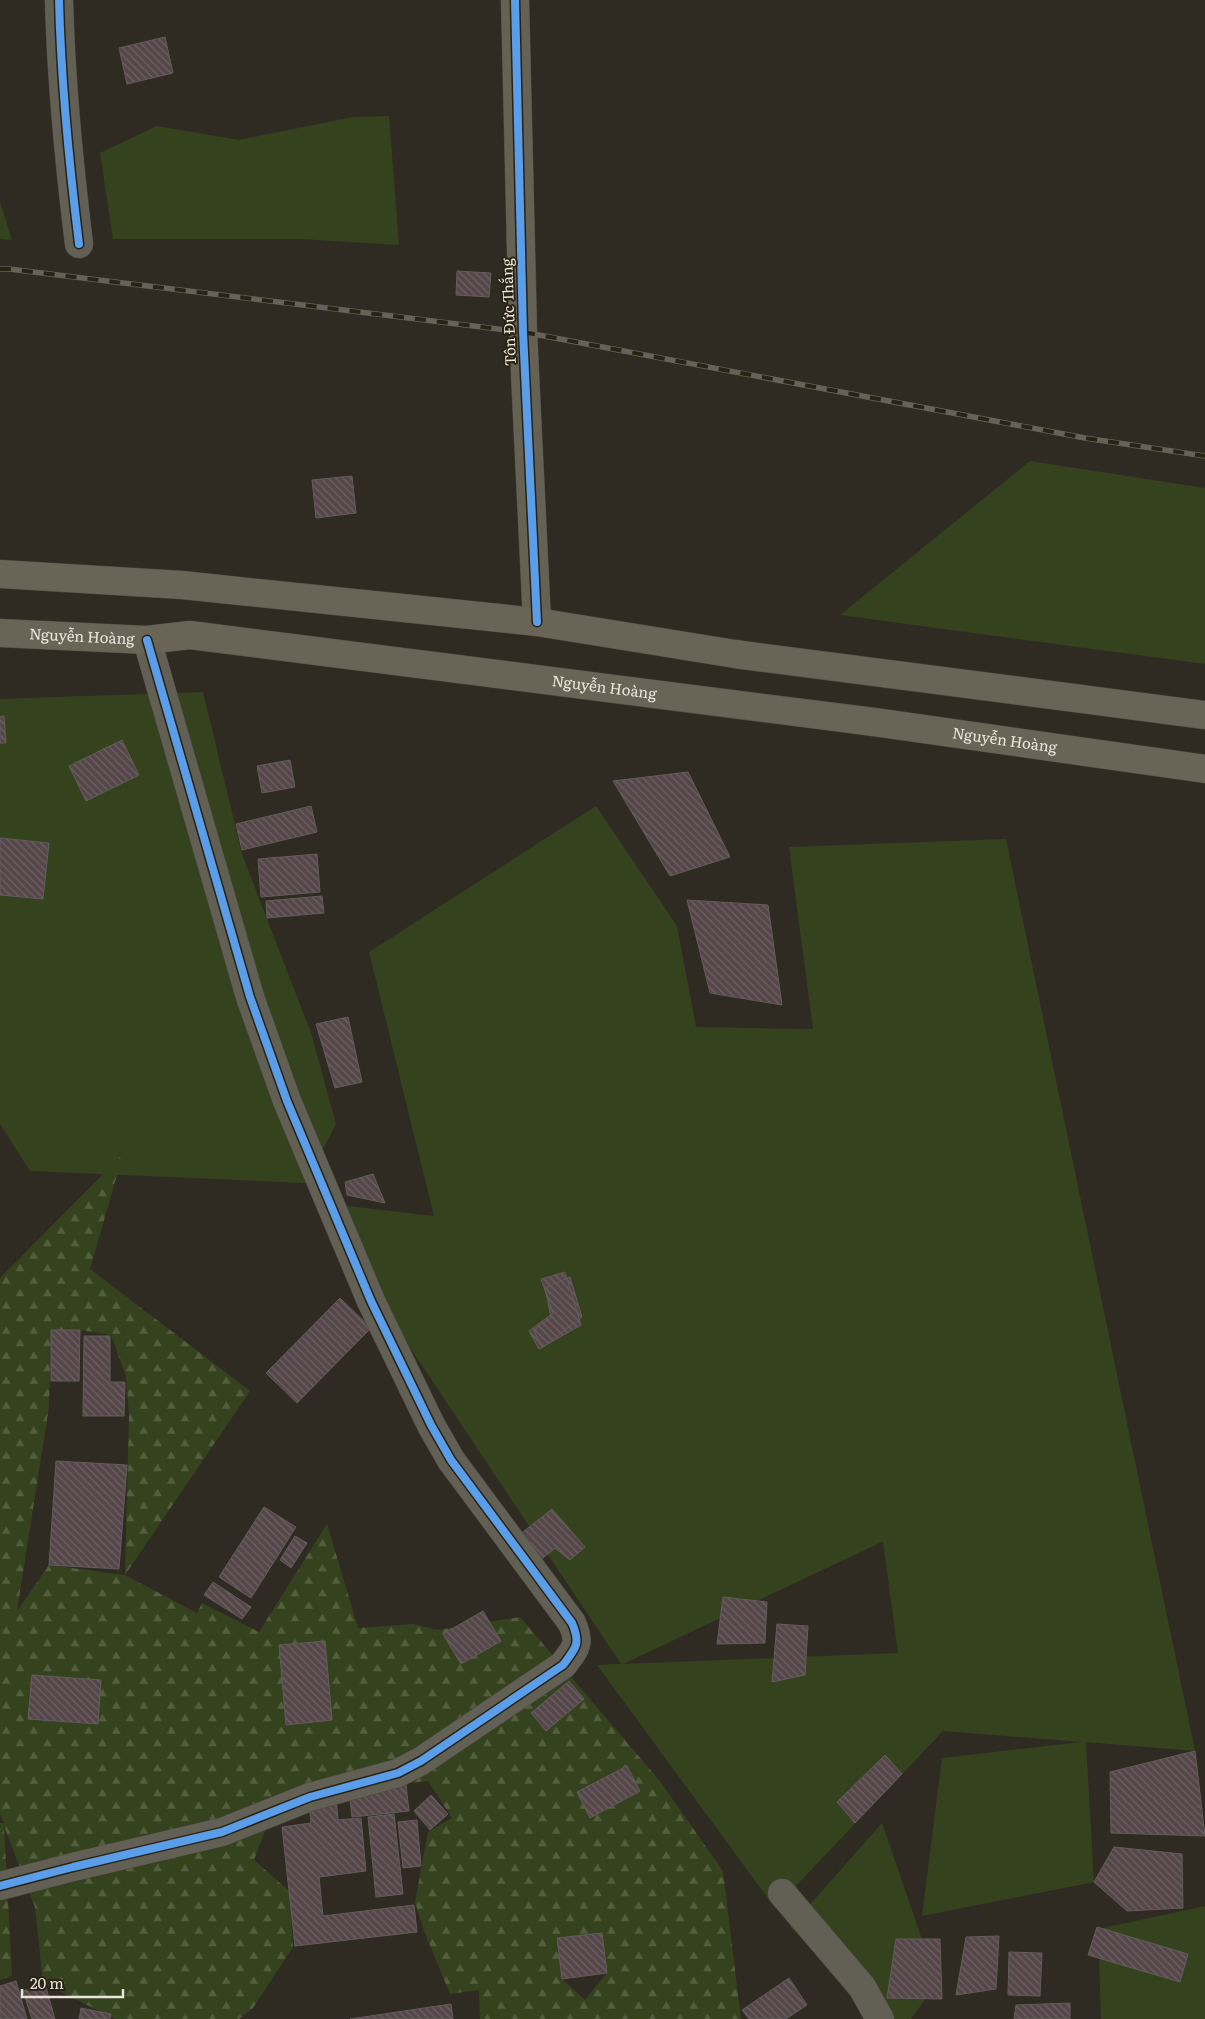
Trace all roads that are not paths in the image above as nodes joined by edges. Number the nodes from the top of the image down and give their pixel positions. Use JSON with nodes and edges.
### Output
{"nodes":[{"id":1,"x":59,"y":0,"type":"edge"},
{"id":2,"x":515,"y":0,"type":"edge"},
{"id":3,"x":79,"y":244,"type":"dead end"},
{"id":4,"x":0,"y":574,"type":"edge"},
{"id":5,"x":537,"y":622,"type":"junction"},
{"id":6,"x":0,"y":633,"type":"edge"},
{"id":7,"x":147,"y":640,"type":"junction"},
{"id":8,"x":1205,"y":715,"type":"edge"},
{"id":9,"x":1205,"y":769,"type":"edge"},
{"id":10,"x":0,"y":1886,"type":"edge"},
{"id":11,"x":782,"y":1892,"type":"dead end"},
{"id":12,"x":880,"y":2019,"type":"edge"}],
"edges":[{"from":1,"to":3,"type":"street"},
{"from":2,"to":5,"type":"street","name":"Tôn Đức Thắng"},
{"from":4,"to":5,"type":"highway"},
{"from":5,"to":8,"type":"highway"},
{"from":6,"to":7,"type":"highway","name":"Nguyễn Hoàng"},
{"from":7,"to":9,"type":"highway","name":"Nguyễn Hoàng"},
{"from":7,"to":10,"type":"street"},
{"from":11,"to":12,"type":"street"}]}
